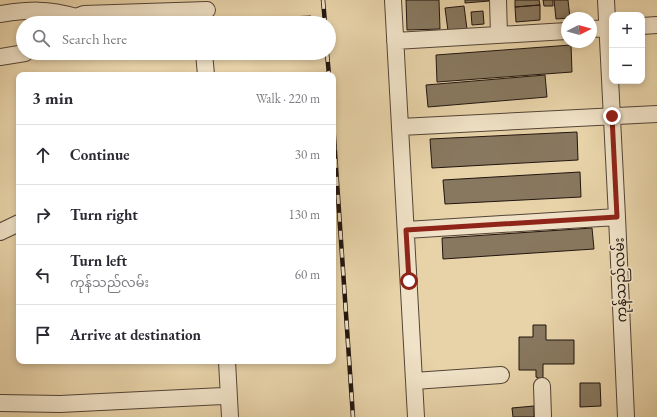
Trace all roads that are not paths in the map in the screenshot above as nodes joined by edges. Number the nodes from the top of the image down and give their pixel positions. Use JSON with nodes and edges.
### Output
{"nodes":[{"id":1,"x":393,"y":0,"type":"edge"},
{"id":2,"x":498,"y":0,"type":"edge"},
{"id":3,"x":606,"y":0,"type":"edge"},
{"id":4,"x":204,"y":11,"type":"edge"},
{"id":5,"x":0,"y":14,"type":"edge"},
{"id":6,"x":67,"y":16,"type":"edge"},
{"id":7,"x":80,"y":16,"type":"edge"},
{"id":8,"x":609,"y":21,"type":"edge"},
{"id":9,"x":657,"y":25,"type":"edge"},
{"id":10,"x":645,"y":26,"type":"edge"},
{"id":11,"x":609,"y":28,"type":"edge"},
{"id":12,"x":597,"y":29,"type":"edge"},
{"id":13,"x":561,"y":31,"type":"edge"},
{"id":14,"x":499,"y":35,"type":"junction"},
{"id":15,"x":395,"y":41,"type":"junction"},
{"id":16,"x":610,"y":48,"type":"edge"},
{"id":17,"x":16,"y":54,"type":"edge"},
{"id":18,"x":0,"y":57,"type":"edge"},
{"id":19,"x":205,"y":60,"type":"edge"},
{"id":20,"x":209,"y":60,"type":"edge"},
{"id":21,"x":206,"y":72,"type":"edge"},
{"id":22,"x":210,"y":72,"type":"edge"},
{"id":23,"x":657,"y":114,"type":"edge"},
{"id":24,"x":612,"y":116,"type":"junction"},
{"id":25,"x":400,"y":127,"type":"junction"},
{"id":26,"x":617,"y":217,"type":"junction"},
{"id":27,"x":16,"y":224,"type":"edge"},
{"id":28,"x":406,"y":230,"type":"junction"},
{"id":29,"x":0,"y":232,"type":"edge"},
{"id":30,"x":221,"y":364,"type":"edge"},
{"id":31,"x":227,"y":364,"type":"edge"},
{"id":32,"x":501,"y":375,"type":"dead end"},
{"id":33,"x":414,"y":381,"type":"junction"},
{"id":34,"x":542,"y":386,"type":"dead end"},
{"id":35,"x":223,"y":396,"type":"junction"},
{"id":36,"x":0,"y":403,"type":"edge"},
{"id":37,"x":225,"y":417,"type":"edge"},
{"id":38,"x":230,"y":417,"type":"edge"},
{"id":39,"x":416,"y":417,"type":"edge"},
{"id":40,"x":543,"y":417,"type":"edge"},
{"id":41,"x":626,"y":417,"type":"edge"}],
"edges":[{"from":1,"to":15,"type":"street"},
{"from":2,"to":14,"type":"street"},
{"from":3,"to":8,"type":"street","name":"ကုန်သည်လမ်း"},
{"from":4,"to":7,"type":"street"},
{"from":5,"to":6,"type":"street"},
{"from":9,"to":10,"type":"street"},
{"from":11,"to":12,"type":"street"},
{"from":13,"to":14,"type":"street"},
{"from":14,"to":15,"type":"street"},
{"from":15,"to":25,"type":"street"},
{"from":16,"to":24,"type":"street","name":"ကုန်သည်လမ်း"},
{"from":17,"to":18,"type":"street"},
{"from":19,"to":21,"type":"street"},
{"from":20,"to":22,"type":"street"},
{"from":23,"to":24,"type":"street"},
{"from":24,"to":25,"type":"street"},
{"from":24,"to":26,"type":"street","name":"ကုန်သည်လမ်း"},
{"from":25,"to":28,"type":"street"},
{"from":26,"to":28,"type":"street"},
{"from":26,"to":41,"type":"street","name":"ကုန်သည်လမ်း"},
{"from":27,"to":29,"type":"street"},
{"from":28,"to":33,"type":"street"},
{"from":30,"to":35,"type":"street"},
{"from":31,"to":38,"type":"street"},
{"from":32,"to":33,"type":"street"},
{"from":33,"to":39,"type":"street"},
{"from":34,"to":40,"type":"street"},
{"from":35,"to":36,"type":"street"},
{"from":35,"to":37,"type":"street"}]}
